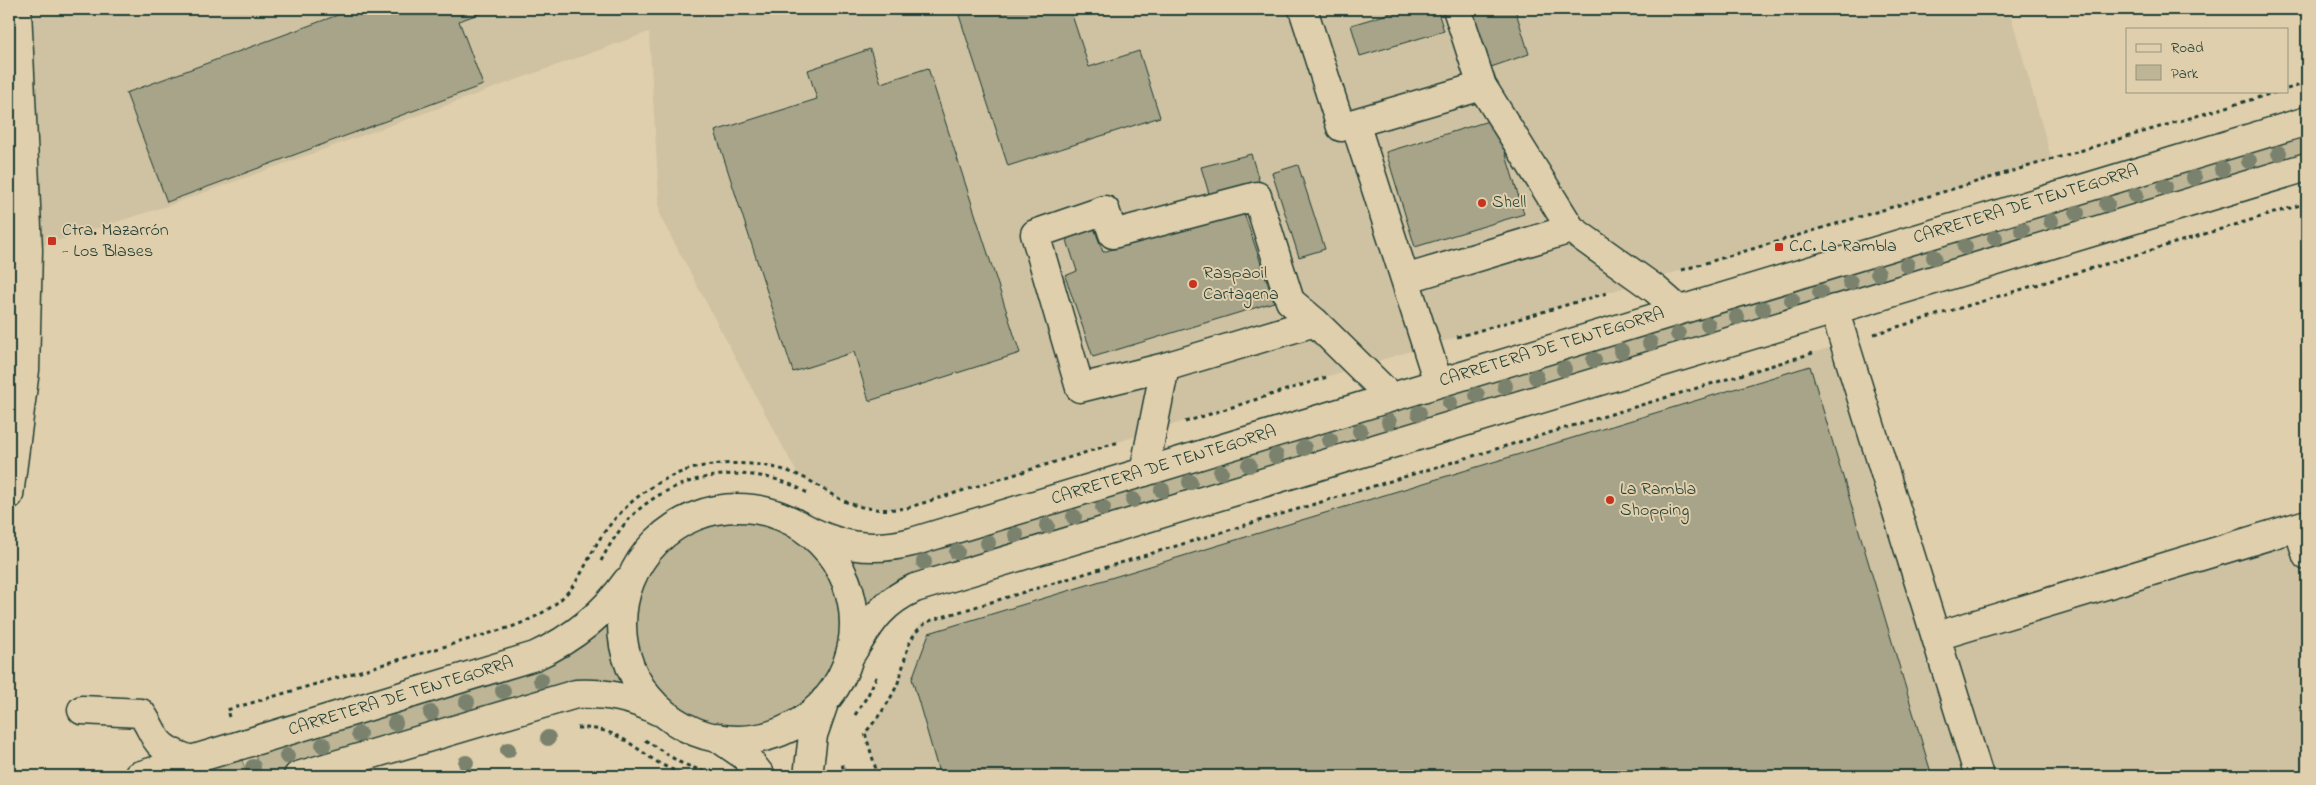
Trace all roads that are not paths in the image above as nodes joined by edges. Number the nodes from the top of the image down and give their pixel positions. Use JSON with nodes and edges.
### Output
{"nodes":[{"id":1,"x":17,"y":9,"type":"edge"},
{"id":2,"x":1304,"y":9,"type":"edge"},
{"id":3,"x":1457,"y":9,"type":"edge"},
{"id":4,"x":1482,"y":86,"type":"junction"},
{"id":5,"x":2307,"y":121,"type":"edge"},
{"id":6,"x":1355,"y":124,"type":"junction"},
{"id":7,"x":2307,"y":167,"type":"edge"},
{"id":8,"x":1571,"y":229,"type":"junction"},
{"id":9,"x":1405,"y":279,"type":"junction"},
{"id":10,"x":1834,"y":309,"type":"junction"},
{"id":11,"x":1679,"y":310,"type":"junction"},
{"id":12,"x":1315,"y":322,"type":"junction"},
{"id":13,"x":1165,"y":367,"type":"junction"},
{"id":14,"x":1438,"y":382,"type":"junction"},
{"id":15,"x":1391,"y":397,"type":"junction"},
{"id":16,"x":1144,"y":472,"type":"junction"},
{"id":17,"x":9,"y":495,"type":"edge"},
{"id":18,"x":797,"y":524,"type":"junction"},
{"id":19,"x":2303,"y":526,"type":"edge"},
{"id":20,"x":2307,"y":556,"type":"edge"},
{"id":21,"x":635,"y":570,"type":"junction"},
{"id":22,"x":1936,"y":636,"type":"junction"},
{"id":23,"x":849,"y":657,"type":"junction"},
{"id":24,"x":825,"y":700,"type":"junction"},
{"id":25,"x":82,"y":710,"type":"dead end"},
{"id":26,"x":668,"y":716,"type":"junction"},
{"id":27,"x":717,"y":737,"type":"junction"},
{"id":28,"x":191,"y":760,"type":"junction"},
{"id":29,"x":138,"y":776,"type":"edge"},
{"id":30,"x":298,"y":776,"type":"edge"},
{"id":31,"x":762,"y":776,"type":"edge"},
{"id":32,"x":808,"y":776,"type":"edge"},
{"id":33,"x":1980,"y":776,"type":"edge"}],
"edges":[{"from":1,"to":17,"type":"main road"},
{"from":2,"to":6,"type":"main road"},
{"from":3,"to":4,"type":"main road"},
{"from":4,"to":6,"type":"main road"},
{"from":4,"to":8,"type":"main road"},
{"from":5,"to":11,"type":"main road","name":"CARRETERA DE TENTEGORRA"},
{"from":6,"to":9,"type":"main road"},
{"from":7,"to":10,"type":"main road"},
{"from":8,"to":9,"type":"main road"},
{"from":8,"to":11,"type":"main road"},
{"from":9,"to":14,"type":"main road"},
{"from":10,"to":22,"type":"main road"},
{"from":10,"to":23,"type":"main road"},
{"from":11,"to":14,"type":"main road","name":"CARRETERA DE TENTEGORRA"},
{"from":12,"to":13,"type":"main road"},
{"from":12,"to":13,"type":"main road"},
{"from":12,"to":15,"type":"main road"},
{"from":13,"to":16,"type":"main road"},
{"from":14,"to":15,"type":"main road","name":"CARRETERA DE TENTEGORRA"},
{"from":15,"to":16,"type":"main road","name":"CARRETERA DE TENTEGORRA"},
{"from":16,"to":18,"type":"main road","name":"CARRETERA DE TENTEGORRA"},
{"from":18,"to":21,"type":"main road"},
{"from":18,"to":23,"type":"main road"},
{"from":19,"to":20,"type":"main road"},
{"from":19,"to":22,"type":"main road"},
{"from":21,"to":26,"type":"main road"},
{"from":21,"to":28,"type":"main road","name":"CARRETERA DE TENTEGORRA"},
{"from":22,"to":33,"type":"main road"},
{"from":23,"to":24,"type":"main road"},
{"from":24,"to":27,"type":"main road"},
{"from":24,"to":32,"type":"main road"},
{"from":25,"to":28,"type":"main road"},
{"from":26,"to":27,"type":"main road"},
{"from":26,"to":30,"type":"main road"},
{"from":27,"to":31,"type":"main road"},
{"from":28,"to":29,"type":"main road","name":"CARRETERA DE TENTEGORRA"}]}
